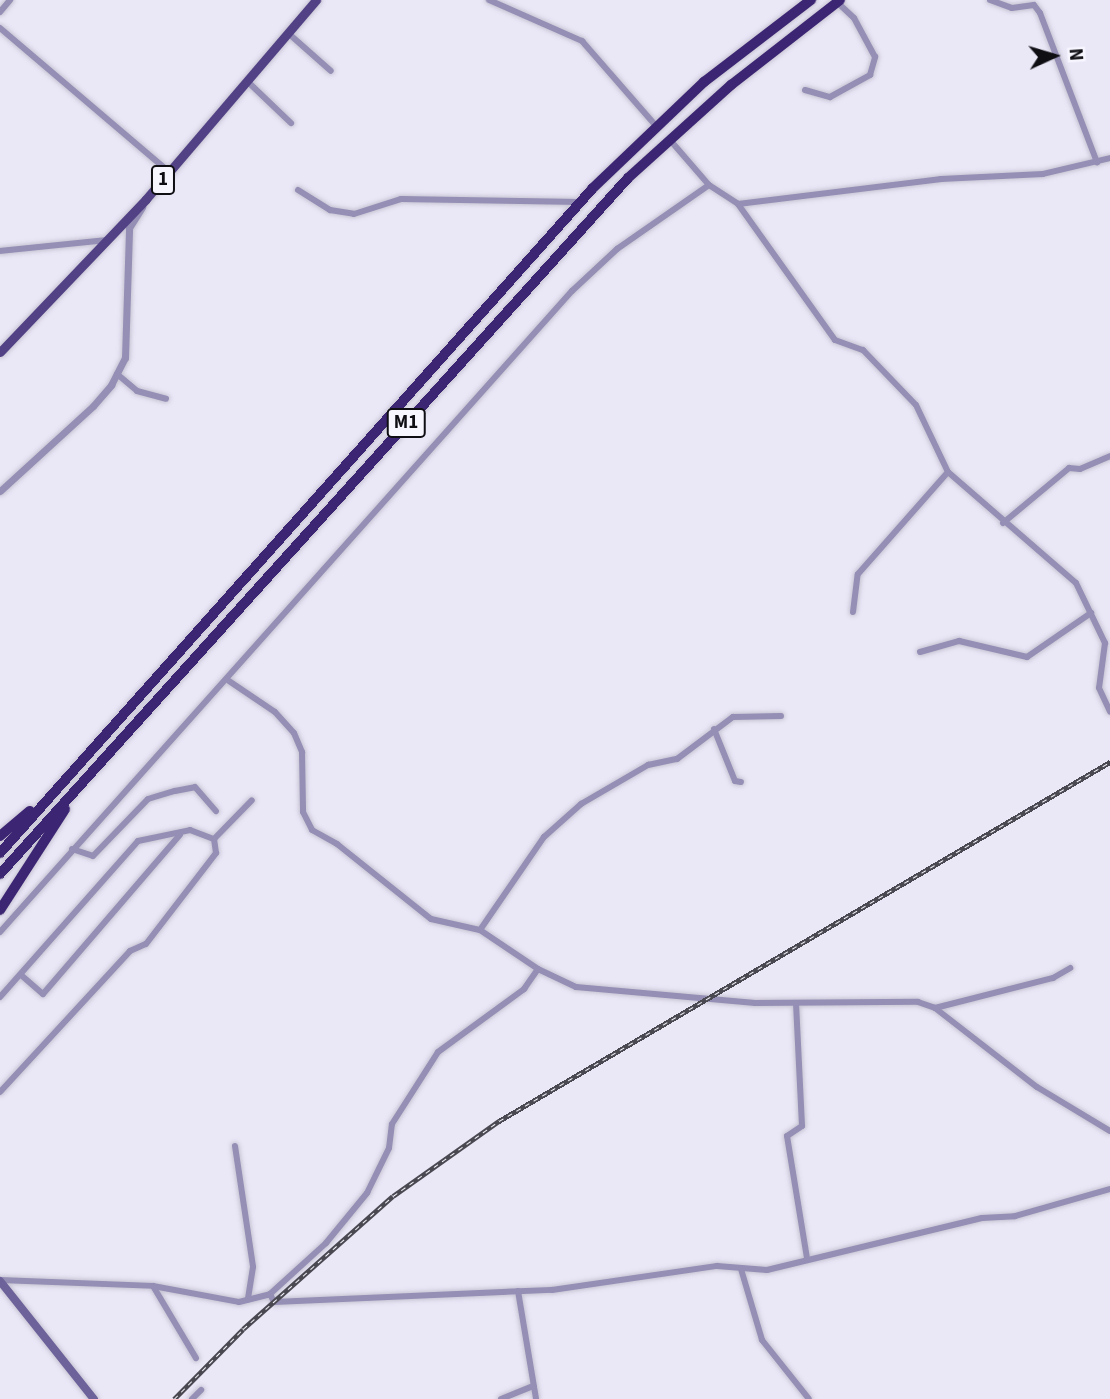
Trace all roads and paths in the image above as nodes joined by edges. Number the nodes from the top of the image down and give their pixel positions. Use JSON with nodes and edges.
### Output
{"nodes":[{"id":1,"x":10,"y":0,"type":"edge"},
{"id":2,"x":316,"y":0,"type":"edge"},
{"id":3,"x":489,"y":0,"type":"edge"},
{"id":4,"x":811,"y":0,"type":"edge"},
{"id":5,"x":990,"y":0,"type":"edge"},
{"id":6,"x":838,"y":1,"type":"edge"},
{"id":7,"x":0,"y":12,"type":"edge"},
{"id":8,"x":0,"y":28,"type":"edge"},
{"id":9,"x":288,"y":33,"type":"junction"},
{"id":10,"x":331,"y":71,"type":"dead end"},
{"id":11,"x":247,"y":81,"type":"junction"},
{"id":12,"x":804,"y":90,"type":"dead end"},
{"id":13,"x":291,"y":122,"type":"dead end"},
{"id":14,"x":657,"y":127,"type":"junction"},
{"id":15,"x":670,"y":140,"type":"junction"},
{"id":16,"x":1110,"y":158,"type":"edge"},
{"id":17,"x":1097,"y":162,"type":"junction"},
{"id":18,"x":169,"y":172,"type":"junction"},
{"id":19,"x":709,"y":185,"type":"junction"},
{"id":20,"x":298,"y":190,"type":"dead end"},
{"id":21,"x":146,"y":199,"type":"junction"},
{"id":22,"x":580,"y":202,"type":"junction"},
{"id":23,"x":738,"y":204,"type":"junction"},
{"id":24,"x":107,"y":240,"type":"junction"},
{"id":25,"x":0,"y":251,"type":"edge"},
{"id":26,"x":0,"y":352,"type":"edge"},
{"id":27,"x":117,"y":374,"type":"junction"},
{"id":28,"x":166,"y":399,"type":"dead end"},
{"id":29,"x":1110,"y":456,"type":"edge"},
{"id":30,"x":948,"y":472,"type":"junction"},
{"id":31,"x":0,"y":491,"type":"edge"},
{"id":32,"x":1003,"y":523,"type":"junction"},
{"id":33,"x":853,"y":612,"type":"dead end"},
{"id":34,"x":1091,"y":613,"type":"junction"},
{"id":35,"x":1108,"y":643,"type":"edge"},
{"id":36,"x":920,"y":652,"type":"dead end"},
{"id":37,"x":229,"y":681,"type":"junction"},
{"id":38,"x":1110,"y":712,"type":"edge"},
{"id":39,"x":781,"y":716,"type":"dead end"},
{"id":40,"x":714,"y":729,"type":"junction"},
{"id":41,"x":82,"y":782,"type":"junction"},
{"id":42,"x":741,"y":782,"type":"dead end"},
{"id":43,"x":59,"y":787,"type":"junction"},
{"id":44,"x":253,"y":800,"type":"dead end"},
{"id":45,"x":216,"y":811,"type":"dead end"},
{"id":46,"x":180,"y":835,"type":"junction"},
{"id":47,"x":0,"y":836,"type":"edge"},
{"id":48,"x":214,"y":839,"type":"junction"},
{"id":49,"x":72,"y":849,"type":"junction"},
{"id":50,"x":0,"y":853,"type":"edge"},
{"id":51,"x":0,"y":874,"type":"edge"},
{"id":52,"x":0,"y":910,"type":"edge"},
{"id":53,"x":480,"y":930,"type":"junction"},
{"id":54,"x":0,"y":932,"type":"edge"},
{"id":55,"x":1070,"y":968,"type":"dead end"},
{"id":56,"x":538,"y":970,"type":"junction"},
{"id":57,"x":21,"y":975,"type":"junction"},
{"id":58,"x":0,"y":997,"type":"edge"},
{"id":59,"x":796,"y":1003,"type":"junction"},
{"id":60,"x":935,"y":1008,"type":"junction"},
{"id":61,"x":0,"y":1092,"type":"edge"},
{"id":62,"x":1110,"y":1131,"type":"edge"},
{"id":63,"x":235,"y":1146,"type":"dead end"},
{"id":64,"x":1110,"y":1189,"type":"edge"},
{"id":65,"x":807,"y":1258,"type":"junction"},
{"id":66,"x":741,"y":1269,"type":"junction"},
{"id":67,"x":0,"y":1280,"type":"edge"},
{"id":68,"x":153,"y":1286,"type":"junction"},
{"id":69,"x":518,"y":1291,"type":"junction"},
{"id":70,"x":270,"y":1294,"type":"junction"},
{"id":71,"x":247,"y":1300,"type":"junction"},
{"id":72,"x":196,"y":1358,"type":"dead end"},
{"id":73,"x":534,"y":1386,"type":"junction"},
{"id":74,"x":201,"y":1390,"type":"dead end"},
{"id":75,"x":94,"y":1399,"type":"edge"},
{"id":76,"x":192,"y":1399,"type":"edge"},
{"id":77,"x":501,"y":1399,"type":"edge"},
{"id":78,"x":536,"y":1399,"type":"edge"},
{"id":79,"x":809,"y":1399,"type":"edge"}],
"edges":[{"from":1,"to":7,"type":"street"},
{"from":2,"to":9,"type":"main road","number":"1"},
{"from":3,"to":14,"type":"street"},
{"from":4,"to":14,"type":"highway","number":"M1"},
{"from":5,"to":17,"type":"street"},
{"from":6,"to":12,"type":"street"},
{"from":6,"to":15,"type":"highway","number":"M1"},
{"from":8,"to":18,"type":"street"},
{"from":9,"to":10,"type":"street"},
{"from":9,"to":11,"type":"main road","number":"1"},
{"from":11,"to":13,"type":"street"},
{"from":11,"to":18,"type":"main road","number":"1"},
{"from":14,"to":22,"type":"highway","number":"M1"},
{"from":15,"to":19,"type":"street"},
{"from":15,"to":41,"type":"highway","number":"M1"},
{"from":16,"to":17,"type":"street"},
{"from":17,"to":23,"type":"street"},
{"from":18,"to":21,"type":"main road","number":"1"},
{"from":19,"to":23,"type":"street"},
{"from":19,"to":37,"type":"street"},
{"from":20,"to":22,"type":"street"},
{"from":21,"to":24,"type":"main road","number":"1"},
{"from":21,"to":27,"type":"street"},
{"from":22,"to":43,"type":"highway","number":"M1"},
{"from":23,"to":30,"type":"street"},
{"from":24,"to":25,"type":"street"},
{"from":24,"to":26,"type":"main road","number":"1"},
{"from":27,"to":28,"type":"street"},
{"from":27,"to":31,"type":"street"},
{"from":29,"to":32,"type":"street"},
{"from":30,"to":32,"type":"street"},
{"from":30,"to":33,"type":"street"},
{"from":32,"to":34,"type":"street"},
{"from":34,"to":35,"type":"street"},
{"from":34,"to":36,"type":"street"},
{"from":35,"to":38,"type":"street"},
{"from":37,"to":49,"type":"street"},
{"from":37,"to":53,"type":"street"},
{"from":39,"to":40,"type":"street"},
{"from":40,"to":42,"type":"street"},
{"from":40,"to":53,"type":"street"},
{"from":41,"to":51,"type":"highway","number":"M1"},
{"from":41,"to":52,"type":"highway"},
{"from":43,"to":47,"type":"highway"},
{"from":43,"to":50,"type":"highway","number":"M1"},
{"from":44,"to":48,"type":"street"},
{"from":45,"to":49,"type":"street"},
{"from":46,"to":48,"type":"street"},
{"from":46,"to":57,"type":"street"},
{"from":46,"to":57,"type":"street"},
{"from":48,"to":61,"type":"street"},
{"from":49,"to":54,"type":"street"},
{"from":53,"to":56,"type":"street"},
{"from":55,"to":60,"type":"street"},
{"from":56,"to":59,"type":"street"},
{"from":56,"to":70,"type":"street"},
{"from":57,"to":58,"type":"street"},
{"from":59,"to":60,"type":"street"},
{"from":59,"to":65,"type":"street"},
{"from":60,"to":62,"type":"street"},
{"from":63,"to":71,"type":"street"},
{"from":64,"to":65,"type":"street"},
{"from":65,"to":66,"type":"street"},
{"from":66,"to":69,"type":"street"},
{"from":66,"to":79,"type":"street"},
{"from":67,"to":68,"type":"street"},
{"from":67,"to":75,"type":"main road"},
{"from":68,"to":71,"type":"street"},
{"from":68,"to":72,"type":"street"},
{"from":69,"to":70,"type":"street"},
{"from":69,"to":73,"type":"street"},
{"from":70,"to":71,"type":"street"},
{"from":73,"to":77,"type":"street"},
{"from":73,"to":78,"type":"street"},
{"from":74,"to":76,"type":"street"}]}
